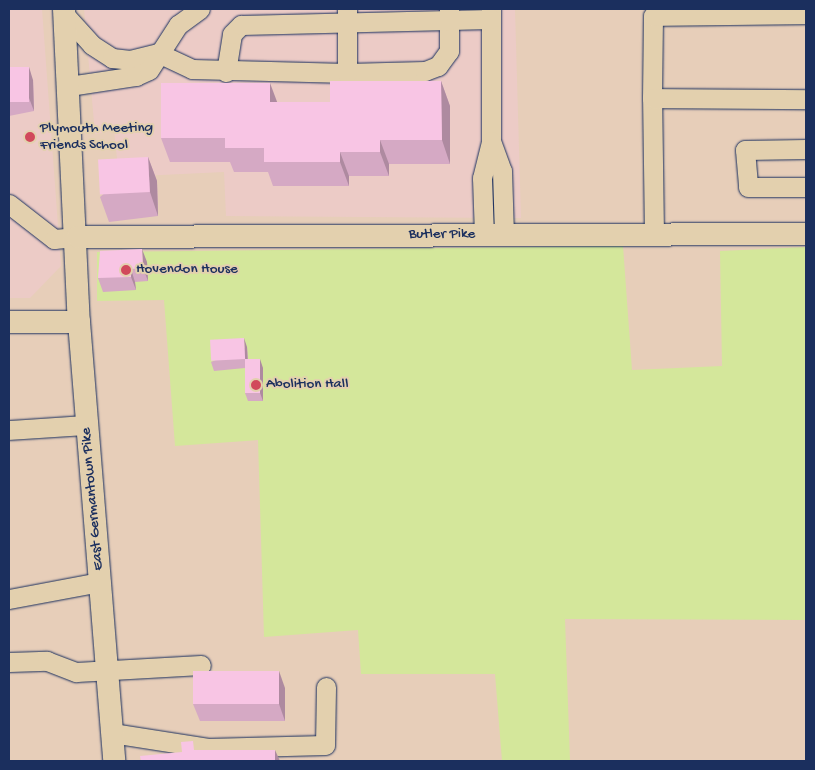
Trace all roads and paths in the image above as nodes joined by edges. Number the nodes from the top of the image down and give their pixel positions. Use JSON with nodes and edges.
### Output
{"nodes":[{"id":1,"x":200,"y":9,"type":"edge"},
{"id":2,"x":64,"y":12,"type":"edge"},
{"id":3,"x":491,"y":14,"type":"edge"},
{"id":4,"x":806,"y":14,"type":"edge"},
{"id":5,"x":449,"y":15,"type":"edge"},
{"id":6,"x":347,"y":16,"type":"edge"},
{"id":7,"x":158,"y":53,"type":"junction"},
{"id":8,"x":226,"y":72,"type":"junction"},
{"id":9,"x":347,"y":73,"type":"junction"},
{"id":10,"x":69,"y":86,"type":"junction"},
{"id":11,"x":652,"y":98,"type":"junction"},
{"id":12,"x":806,"y":99,"type":"edge"},
{"id":13,"x":806,"y":148,"type":"edge"},
{"id":14,"x":806,"y":187,"type":"edge"},
{"id":15,"x":9,"y":204,"type":"edge"},
{"id":16,"x":806,"y":234,"type":"edge"},
{"id":17,"x":494,"y":235,"type":"junction"},
{"id":18,"x":654,"y":235,"type":"junction"},
{"id":19,"x":78,"y":236,"type":"junction"},
{"id":20,"x":9,"y":322,"type":"edge"},
{"id":21,"x":79,"y":322,"type":"junction"},
{"id":22,"x":87,"y":425,"type":"junction"},
{"id":23,"x":9,"y":430,"type":"edge"},
{"id":24,"x":100,"y":582,"type":"junction"},
{"id":25,"x":9,"y":599,"type":"edge"},
{"id":26,"x":9,"y":662,"type":"edge"},
{"id":27,"x":201,"y":665,"type":"dead end"},
{"id":28,"x":107,"y":670,"type":"junction"},
{"id":29,"x":326,"y":687,"type":"dead end"},
{"id":30,"x":112,"y":734,"type":"junction"},
{"id":31,"x":114,"y":761,"type":"edge"}],
"edges":[{"from":1,"to":7,"type":"lane"},
{"from":2,"to":7,"type":"lane"},
{"from":2,"to":10,"type":"main road","name":"East Germantown Pike"},
{"from":3,"to":5,"type":"lane"},
{"from":3,"to":17,"type":"lane"},
{"from":4,"to":11,"type":"lane"},
{"from":5,"to":6,"type":"lane"},
{"from":5,"to":9,"type":"lane"},
{"from":6,"to":8,"type":"lane"},
{"from":6,"to":9,"type":"lane"},
{"from":7,"to":8,"type":"lane"},
{"from":7,"to":10,"type":"lane"},
{"from":8,"to":9,"type":"lane"},
{"from":10,"to":19,"type":"main road","name":"East Germantown Pike"},
{"from":11,"to":12,"type":"lane"},
{"from":11,"to":18,"type":"lane"},
{"from":13,"to":14,"type":"lane"},
{"from":15,"to":19,"type":"lane"},
{"from":16,"to":18,"type":"main road","name":"Butler Pike"},
{"from":17,"to":18,"type":"main road","name":"Butler Pike"},
{"from":17,"to":19,"type":"main road","name":"Butler Pike"},
{"from":19,"to":21,"type":"main road","name":"East Germantown Pike"},
{"from":20,"to":21,"type":"main road"},
{"from":21,"to":22,"type":"main road","name":"East Germantown Pike"},
{"from":22,"to":23,"type":"lane"},
{"from":22,"to":24,"type":"main road","name":"East Germantown Pike"},
{"from":24,"to":25,"type":"lane"},
{"from":24,"to":28,"type":"main road","name":"East Germantown Pike"},
{"from":26,"to":28,"type":"lane"},
{"from":27,"to":28,"type":"lane"},
{"from":28,"to":30,"type":"main road","name":"East Germantown Pike"},
{"from":29,"to":30,"type":"lane"},
{"from":30,"to":31,"type":"main road","name":"East Germantown Pike"}]}
